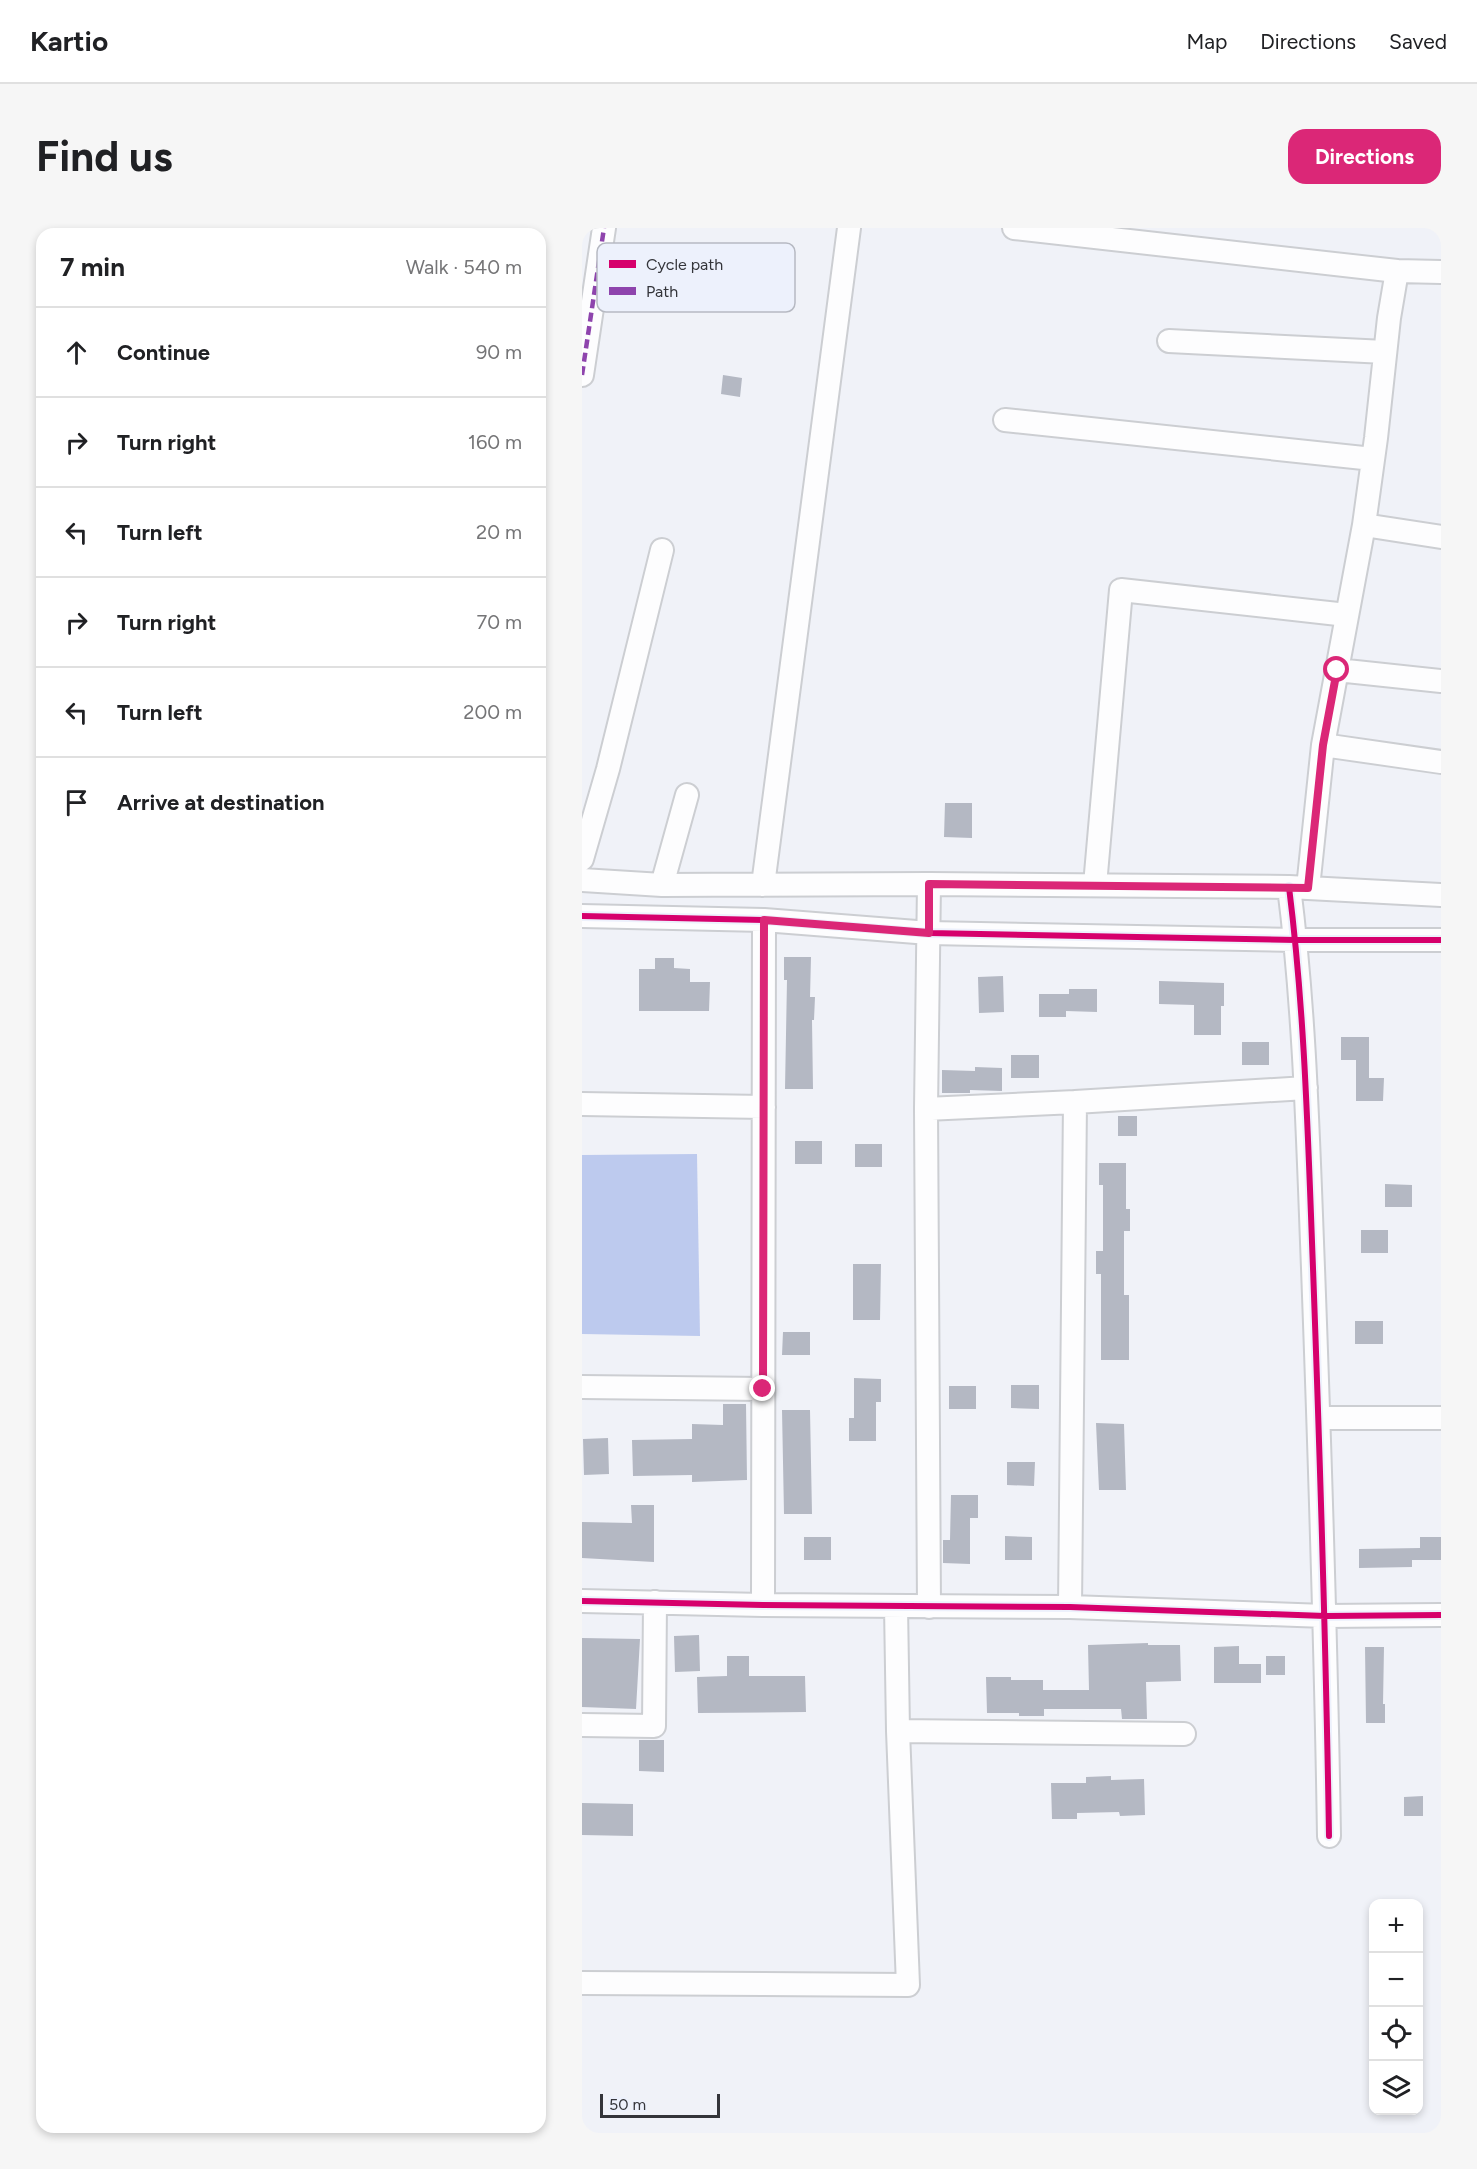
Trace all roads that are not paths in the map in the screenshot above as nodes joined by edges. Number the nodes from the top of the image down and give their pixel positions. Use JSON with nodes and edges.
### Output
{"nodes":[{"id":1,"x":604,"y":228,"type":"edge"},
{"id":2,"x":849,"y":228,"type":"edge"},
{"id":3,"x":1014,"y":228,"type":"edge"},
{"id":4,"x":602,"y":243,"type":"edge"},
{"id":5,"x":1397,"y":271,"type":"junction"},
{"id":6,"x":1441,"y":272,"type":"edge"},
{"id":7,"x":597,"y":275,"type":"edge"},
{"id":8,"x":1169,"y":341,"type":"dead end"},
{"id":9,"x":1385,"y":352,"type":"junction"},
{"id":10,"x":582,"y":375,"type":"edge"},
{"id":11,"x":1005,"y":420,"type":"dead end"},
{"id":12,"x":1373,"y":459,"type":"junction"},
{"id":13,"x":1364,"y":525,"type":"junction"},
{"id":14,"x":1441,"y":537,"type":"edge"},
{"id":15,"x":662,"y":550,"type":"dead end"},
{"id":16,"x":1347,"y":615,"type":"junction"},
{"id":17,"x":1337,"y":670,"type":"junction"},
{"id":18,"x":1441,"y":681,"type":"edge"},
{"id":19,"x":1323,"y":745,"type":"junction"},
{"id":20,"x":1441,"y":762,"type":"edge"},
{"id":21,"x":687,"y":795,"type":"dead end"},
{"id":22,"x":582,"y":859,"type":"edge"},
{"id":23,"x":582,"y":880,"type":"edge"},
{"id":24,"x":929,"y":884,"type":"junction"},
{"id":25,"x":662,"y":885,"type":"junction"},
{"id":26,"x":763,"y":885,"type":"junction"},
{"id":27,"x":1095,"y":885,"type":"junction"},
{"id":28,"x":1299,"y":888,"type":"junction"},
{"id":29,"x":1441,"y":895,"type":"edge"},
{"id":30,"x":582,"y":916,"type":"edge"},
{"id":31,"x":764,"y":920,"type":"junction"},
{"id":32,"x":929,"y":933,"type":"junction"},
{"id":33,"x":1296,"y":940,"type":"junction"},
{"id":34,"x":1441,"y":940,"type":"edge"},
{"id":35,"x":1306,"y":1088,"type":"junction"},
{"id":36,"x":1075,"y":1102,"type":"junction"},
{"id":37,"x":582,"y":1104,"type":"edge"},
{"id":38,"x":764,"y":1107,"type":"junction"},
{"id":39,"x":926,"y":1109,"type":"junction"},
{"id":40,"x":582,"y":1387,"type":"edge"},
{"id":41,"x":763,"y":1389,"type":"junction"},
{"id":42,"x":1319,"y":1418,"type":"junction"},
{"id":43,"x":1441,"y":1418,"type":"edge"},
{"id":44,"x":582,"y":1601,"type":"edge"},
{"id":45,"x":655,"y":1602,"type":"junction"},
{"id":46,"x":763,"y":1605,"type":"junction"},
{"id":47,"x":896,"y":1606,"type":"junction"},
{"id":48,"x":929,"y":1607,"type":"junction"},
{"id":49,"x":1070,"y":1607,"type":"junction"},
{"id":50,"x":1441,"y":1615,"type":"edge"},
{"id":51,"x":1325,"y":1616,"type":"junction"},
{"id":52,"x":582,"y":1725,"type":"edge"},
{"id":53,"x":898,"y":1731,"type":"junction"},
{"id":54,"x":1184,"y":1734,"type":"dead end"},
{"id":55,"x":1329,"y":1836,"type":"dead end"},
{"id":56,"x":582,"y":1983,"type":"edge"}],
"edges":[{"from":1,"to":4,"type":"street"},
{"from":2,"to":26,"type":"street"},
{"from":3,"to":5,"type":"street"},
{"from":5,"to":6,"type":"street"},
{"from":5,"to":9,"type":"street"},
{"from":7,"to":10,"type":"street"},
{"from":8,"to":9,"type":"street"},
{"from":9,"to":12,"type":"street"},
{"from":11,"to":12,"type":"street"},
{"from":12,"to":13,"type":"street"},
{"from":13,"to":14,"type":"street"},
{"from":13,"to":16,"type":"street"},
{"from":15,"to":22,"type":"street"},
{"from":16,"to":17,"type":"street"},
{"from":16,"to":27,"type":"street"},
{"from":17,"to":18,"type":"street"},
{"from":17,"to":19,"type":"street"},
{"from":19,"to":20,"type":"street"},
{"from":19,"to":28,"type":"street"},
{"from":21,"to":25,"type":"street"},
{"from":23,"to":25,"type":"street"},
{"from":24,"to":26,"type":"street"},
{"from":24,"to":27,"type":"street"},
{"from":24,"to":32,"type":"street"},
{"from":25,"to":26,"type":"street"},
{"from":27,"to":28,"type":"street"},
{"from":28,"to":29,"type":"street"},
{"from":28,"to":33,"type":"street"},
{"from":30,"to":31,"type":"street"},
{"from":31,"to":32,"type":"street"},
{"from":31,"to":38,"type":"street"},
{"from":32,"to":33,"type":"street"},
{"from":32,"to":39,"type":"street"},
{"from":33,"to":34,"type":"street"},
{"from":33,"to":35,"type":"street"},
{"from":35,"to":36,"type":"street"},
{"from":35,"to":42,"type":"street"},
{"from":36,"to":39,"type":"street"},
{"from":36,"to":49,"type":"street"},
{"from":37,"to":38,"type":"street"},
{"from":38,"to":41,"type":"street"},
{"from":39,"to":48,"type":"street"},
{"from":40,"to":41,"type":"street"},
{"from":41,"to":46,"type":"street"},
{"from":42,"to":43,"type":"street"},
{"from":42,"to":51,"type":"street"},
{"from":44,"to":45,"type":"street"},
{"from":45,"to":46,"type":"street"},
{"from":45,"to":52,"type":"street"},
{"from":46,"to":47,"type":"street"},
{"from":47,"to":48,"type":"street"},
{"from":47,"to":53,"type":"street"},
{"from":48,"to":49,"type":"street"},
{"from":49,"to":51,"type":"street"},
{"from":50,"to":51,"type":"street"},
{"from":51,"to":55,"type":"street"},
{"from":53,"to":54,"type":"street"},
{"from":53,"to":56,"type":"street"}]}
